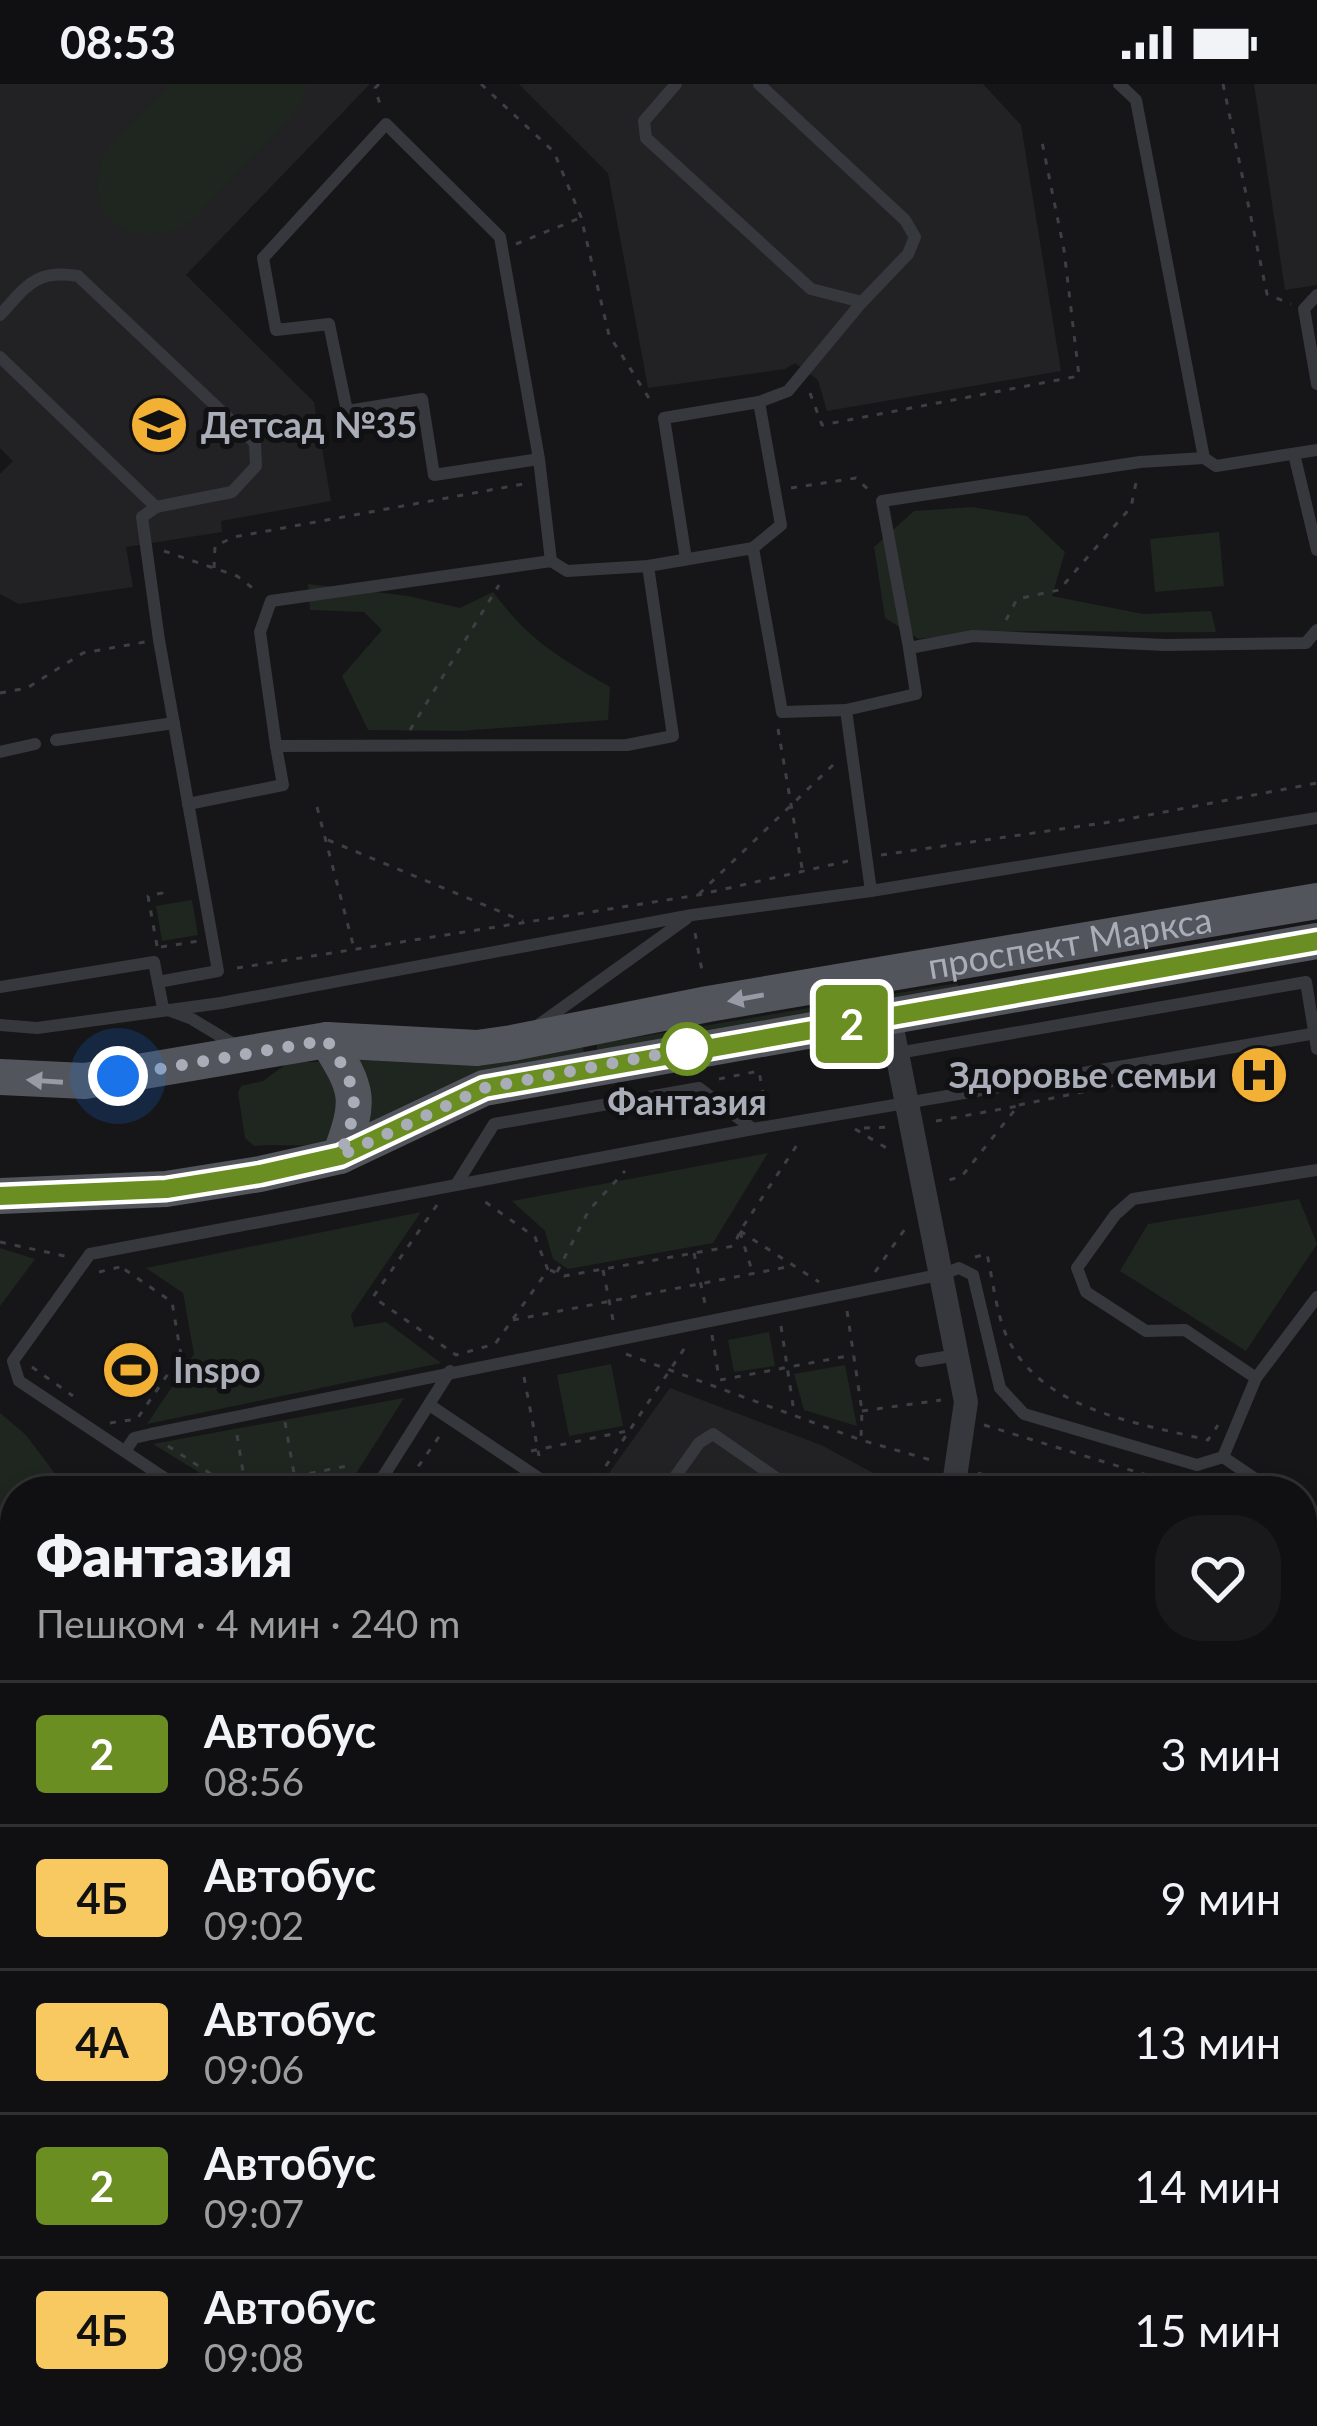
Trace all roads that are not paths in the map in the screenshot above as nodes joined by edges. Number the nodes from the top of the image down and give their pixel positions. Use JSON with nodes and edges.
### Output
{"nodes":[{"id":1,"x":759,"y":84,"type":"edge"},
{"id":2,"x":1119,"y":84,"type":"edge"},
{"id":3,"x":672,"y":85,"type":"edge"},
{"id":4,"x":1317,"y":295,"type":"edge"},
{"id":5,"x":862,"y":302,"type":"junction"},
{"id":6,"x":0,"y":315,"type":"edge"},
{"id":7,"x":0,"y":357,"type":"edge"},
{"id":8,"x":1317,"y":384,"type":"edge"},
{"id":9,"x":759,"y":402,"type":"junction"},
{"id":10,"x":1317,"y":450,"type":"edge"},
{"id":11,"x":1294,"y":454,"type":"junction"},
{"id":12,"x":1204,"y":458,"type":"junction"},
{"id":13,"x":539,"y":459,"type":"junction"},
{"id":14,"x":156,"y":507,"type":"junction"},
{"id":15,"x":753,"y":548,"type":"junction"},
{"id":16,"x":1317,"y":550,"type":"edge"},
{"id":17,"x":686,"y":559,"type":"junction"},
{"id":18,"x":551,"y":561,"type":"junction"},
{"id":19,"x":648,"y":566,"type":"junction"},
{"id":20,"x":1317,"y":630,"type":"edge"},
{"id":21,"x":909,"y":648,"type":"junction"},
{"id":22,"x":846,"y":710,"type":"junction"},
{"id":23,"x":174,"y":723,"type":"junction"},
{"id":24,"x":56,"y":740,"type":"dead end"},
{"id":25,"x":35,"y":744,"type":"dead end"},
{"id":26,"x":276,"y":746,"type":"junction"},
{"id":27,"x":0,"y":752,"type":"edge"},
{"id":28,"x":188,"y":804,"type":"junction"},
{"id":29,"x":1317,"y":818,"type":"edge"},
{"id":30,"x":871,"y":891,"type":"junction"},
{"id":31,"x":1317,"y":901,"type":"edge"},
{"id":32,"x":692,"y":915,"type":"junction"},
{"id":33,"x":1317,"y":941,"type":"edge"},
{"id":34,"x":982,"y":958,"type":"junction"},
{"id":35,"x":1311,"y":981,"type":"edge"},
{"id":36,"x":158,"y":982,"type":"junction"},
{"id":37,"x":0,"y":987,"type":"edge"},
{"id":38,"x":992,"y":1001,"type":"junction"},
{"id":39,"x":164,"y":1008,"type":"junction"},
{"id":40,"x":0,"y":1025,"type":"edge"},
{"id":41,"x":1315,"y":1034,"type":"edge"},
{"id":42,"x":894,"y":1035,"type":"junction"},
{"id":43,"x":327,"y":1040,"type":"junction"},
{"id":44,"x":512,"y":1043,"type":"junction"},
{"id":45,"x":1317,"y":1049,"type":"edge"},
{"id":46,"x":247,"y":1051,"type":"junction"},
{"id":47,"x":0,"y":1077,"type":"edge"},
{"id":48,"x":911,"y":1115,"type":"junction"},
{"id":49,"x":753,"y":1129,"type":"junction"},
{"id":50,"x":340,"y":1156,"type":"junction"},
{"id":51,"x":1317,"y":1170,"type":"edge"},
{"id":52,"x":456,"y":1185,"type":"junction"},
{"id":53,"x":0,"y":1196,"type":"edge"},
{"id":54,"x":948,"y":1273,"type":"junction"},
{"id":55,"x":1317,"y":1297,"type":"edge"},
{"id":56,"x":958,"y":1355,"type":"junction"},
{"id":57,"x":921,"y":1360,"type":"dead end"},
{"id":58,"x":450,"y":1372,"type":"junction"},
{"id":59,"x":1256,"y":1378,"type":"junction"},
{"id":60,"x":431,"y":1406,"type":"junction"},
{"id":61,"x":125,"y":1450,"type":"junction"},
{"id":62,"x":1223,"y":1457,"type":"junction"},
{"id":63,"x":959,"y":1472,"type":"edge"},
{"id":64,"x":162,"y":1476,"type":"edge"},
{"id":65,"x":384,"y":1476,"type":"edge"},
{"id":66,"x":536,"y":1476,"type":"edge"},
{"id":67,"x":676,"y":1476,"type":"edge"},
{"id":68,"x":773,"y":1476,"type":"edge"},
{"id":69,"x":1252,"y":1476,"type":"edge"}],
"edges":[{"from":1,"to":5,"type":"lane"},
{"from":2,"to":12,"type":"lane"},
{"from":3,"to":5,"type":"lane"},
{"from":4,"to":8,"type":"lane"},
{"from":5,"to":9,"type":"lane"},
{"from":6,"to":14,"type":"lane"},
{"from":7,"to":14,"type":"lane"},
{"from":9,"to":15,"type":"lane"},
{"from":9,"to":17,"type":"lane"},
{"from":10,"to":11,"type":"lane"},
{"from":11,"to":12,"type":"lane"},
{"from":11,"to":16,"type":"lane"},
{"from":12,"to":21,"type":"lane"},
{"from":13,"to":13,"type":"lane"},
{"from":13,"to":18,"type":"lane"},
{"from":14,"to":23,"type":"lane"},
{"from":15,"to":17,"type":"lane"},
{"from":15,"to":22,"type":"lane"},
{"from":17,"to":19,"type":"lane"},
{"from":18,"to":19,"type":"lane"},
{"from":18,"to":26,"type":"lane"},
{"from":19,"to":26,"type":"lane"},
{"from":20,"to":21,"type":"lane"},
{"from":21,"to":22,"type":"lane"},
{"from":22,"to":30,"type":"lane"},
{"from":23,"to":24,"type":"lane"},
{"from":23,"to":28,"type":"lane"},
{"from":25,"to":27,"type":"lane"},
{"from":26,"to":28,"type":"lane"},
{"from":28,"to":36,"type":"lane"},
{"from":29,"to":30,"type":"lane"},
{"from":30,"to":32,"type":"lane"},
{"from":31,"to":34,"type":"main road","name":"проспект Маркса"},
{"from":32,"to":39,"type":"lane"},
{"from":32,"to":44,"type":"lane"},
{"from":33,"to":38,"type":"main road","name":"проспект Маркса"},
{"from":34,"to":38,"type":"main road"},
{"from":34,"to":44,"type":"main road","name":"проспект Маркса","one_way":true},
{"from":35,"to":41,"type":"lane"},
{"from":35,"to":42,"type":"lane"},
{"from":36,"to":37,"type":"lane"},
{"from":36,"to":39,"type":"lane"},
{"from":38,"to":42,"type":"main road","name":"проспект Маркса"},
{"from":39,"to":40,"type":"lane"},
{"from":39,"to":46,"type":"lane"},
{"from":41,"to":45,"type":"lane"},
{"from":41,"to":48,"type":"lane"},
{"from":42,"to":48,"type":"street"},
{"from":42,"to":50,"type":"main road","name":"проспект Маркса"},
{"from":43,"to":44,"type":"main road","name":"проспект Маркса"},
{"from":43,"to":46,"type":"main road","name":"проспект Маркса"},
{"from":43,"to":50,"type":"main road"},
{"from":46,"to":47,"type":"main road","name":"проспект Маркса","one_way":true},
{"from":48,"to":49,"type":"lane"},
{"from":48,"to":54,"type":"street"},
{"from":49,"to":52,"type":"lane"},
{"from":49,"to":52,"type":"lane"},
{"from":50,"to":53,"type":"main road","name":"проспект Маркса"},
{"from":51,"to":59,"type":"lane"},
{"from":52,"to":61,"type":"lane"},
{"from":54,"to":56,"type":"street"},
{"from":54,"to":58,"type":"lane"},
{"from":54,"to":62,"type":"lane"},
{"from":55,"to":59,"type":"lane"},
{"from":56,"to":57,"type":"lane"},
{"from":56,"to":63,"type":"street"},
{"from":58,"to":60,"type":"lane"},
{"from":58,"to":61,"type":"lane"},
{"from":59,"to":62,"type":"lane"},
{"from":60,"to":65,"type":"lane"},
{"from":60,"to":66,"type":"lane"},
{"from":61,"to":64,"type":"lane"},
{"from":62,"to":69,"type":"lane"},
{"from":67,"to":68,"type":"lane"}]}
